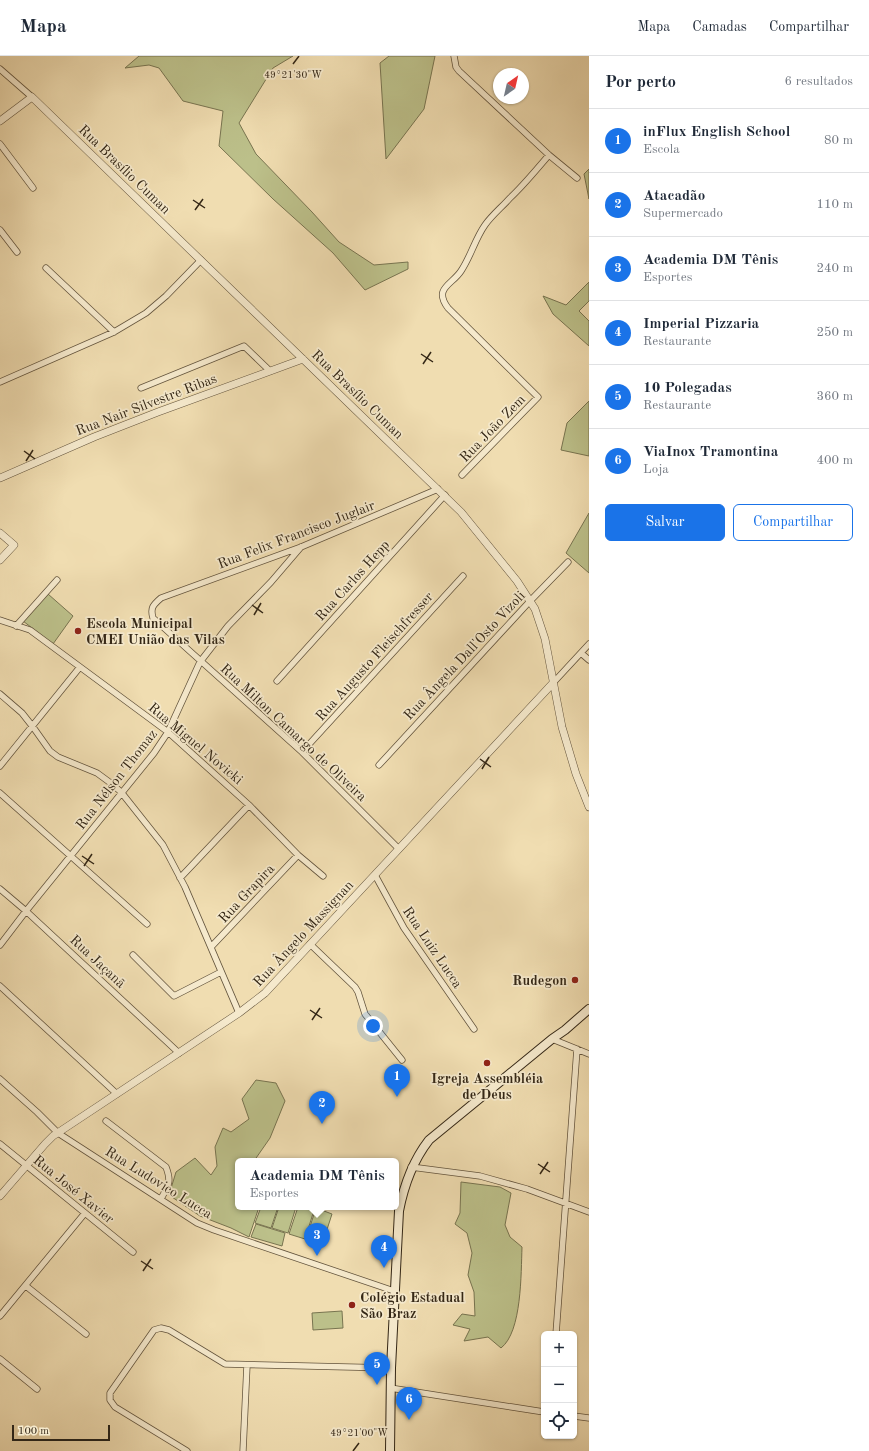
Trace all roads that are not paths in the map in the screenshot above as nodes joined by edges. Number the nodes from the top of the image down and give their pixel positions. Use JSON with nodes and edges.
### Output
{"nodes":[{"id":1,"x":454,"y":56,"type":"edge"},
{"id":2,"x":0,"y":69,"type":"edge"},
{"id":3,"x":32,"y":98,"type":"junction"},
{"id":4,"x":0,"y":121,"type":"edge"},
{"id":5,"x":0,"y":144,"type":"edge"},
{"id":6,"x":549,"y":155,"type":"junction"},
{"id":7,"x":577,"y":178,"type":"dead end"},
{"id":8,"x":33,"y":188,"type":"dead end"},
{"id":9,"x":0,"y":230,"type":"edge"},
{"id":10,"x":17,"y":252,"type":"dead end"},
{"id":11,"x":201,"y":260,"type":"junction"},
{"id":12,"x":46,"y":268,"type":"dead end"},
{"id":13,"x":114,"y":332,"type":"junction"},
{"id":14,"x":303,"y":359,"type":"junction"},
{"id":15,"x":270,"y":371,"type":"junction"},
{"id":16,"x":0,"y":382,"type":"edge"},
{"id":17,"x":141,"y":388,"type":"dead end"},
{"id":18,"x":462,"y":476,"type":"dead end"},
{"id":19,"x":0,"y":478,"type":"edge"},
{"id":20,"x":438,"y":489,"type":"junction"},
{"id":21,"x":444,"y":495,"type":"junction"},
{"id":22,"x":0,"y":533,"type":"edge"},
{"id":23,"x":301,"y":547,"type":"junction"},
{"id":24,"x":0,"y":560,"type":"edge"},
{"id":25,"x":568,"y":562,"type":"dead end"},
{"id":26,"x":463,"y":576,"type":"dead end"},
{"id":27,"x":57,"y":580,"type":"dead end"},
{"id":28,"x":161,"y":598,"type":"joint"},
{"id":29,"x":531,"y":600,"type":"junction"},
{"id":30,"x":0,"y":620,"type":"edge"},
{"id":31,"x":16,"y":626,"type":"junction"},
{"id":32,"x":589,"y":644,"type":"edge"},
{"id":33,"x":581,"y":653,"type":"junction"},
{"id":34,"x":589,"y":660,"type":"edge"},
{"id":35,"x":200,"y":662,"type":"junction"},
{"id":36,"x":80,"y":667,"type":"junction"},
{"id":37,"x":277,"y":681,"type":"dead end"},
{"id":38,"x":553,"y":683,"type":"junction"},
{"id":39,"x":0,"y":694,"type":"edge"},
{"id":40,"x":33,"y":727,"type":"junction"},
{"id":41,"x":168,"y":732,"type":"junction"},
{"id":42,"x":302,"y":752,"type":"junction"},
{"id":43,"x":379,"y":765,"type":"dead end"},
{"id":44,"x":0,"y":766,"type":"edge"},
{"id":45,"x":121,"y":792,"type":"junction"},
{"id":46,"x":0,"y":793,"type":"edge"},
{"id":47,"x":249,"y":805,"type":"junction"},
{"id":48,"x":589,"y":807,"type":"edge"},
{"id":49,"x":399,"y":849,"type":"junction"},
{"id":50,"x":298,"y":855,"type":"junction"},
{"id":51,"x":70,"y":856,"type":"junction"},
{"id":52,"x":323,"y":876,"type":"dead end"},
{"id":53,"x":374,"y":876,"type":"junction"},
{"id":54,"x":180,"y":878,"type":"junction"},
{"id":55,"x":0,"y":889,"type":"edge"},
{"id":56,"x":26,"y":911,"type":"junction"},
{"id":57,"x":147,"y":924,"type":"dead end"},
{"id":58,"x":310,"y":944,"type":"junction"},
{"id":59,"x":0,"y":945,"type":"edge"},
{"id":60,"x":211,"y":947,"type":"junction"},
{"id":61,"x":132,"y":955,"type":"dead end"},
{"id":62,"x":221,"y":972,"type":"junction"},
{"id":63,"x":0,"y":986,"type":"edge"},
{"id":64,"x":589,"y":1009,"type":"edge"},
{"id":65,"x":239,"y":1013,"type":"junction"},
{"id":66,"x":474,"y":1029,"type":"dead end"},
{"id":67,"x":552,"y":1038,"type":"junction"},
{"id":68,"x":578,"y":1050,"type":"junction"},
{"id":69,"x":179,"y":1053,"type":"junction"},
{"id":70,"x":589,"y":1054,"type":"edge"},
{"id":71,"x":402,"y":1060,"type":"dead end"},
{"id":72,"x":0,"y":1079,"type":"edge"},
{"id":73,"x":117,"y":1094,"type":"junction"},
{"id":74,"x":106,"y":1121,"type":"dead end"},
{"id":75,"x":58,"y":1133,"type":"junction"},
{"id":76,"x":0,"y":1144,"type":"edge"},
{"id":77,"x":26,"y":1166,"type":"junction"},
{"id":78,"x":412,"y":1167,"type":"junction"},
{"id":79,"x":0,"y":1196,"type":"edge"},
{"id":80,"x":161,"y":1199,"type":"junction"},
{"id":81,"x":565,"y":1203,"type":"junction"},
{"id":82,"x":589,"y":1212,"type":"edge"},
{"id":83,"x":85,"y":1213,"type":"junction"},
{"id":84,"x":133,"y":1252,"type":"dead end"},
{"id":85,"x":26,"y":1286,"type":"junction"},
{"id":86,"x":394,"y":1291,"type":"junction"},
{"id":87,"x":0,"y":1316,"type":"edge"},
{"id":88,"x":556,"y":1331,"type":"edge"},
{"id":89,"x":86,"y":1334,"type":"dead end"},
{"id":90,"x":0,"y":1359,"type":"edge"},
{"id":91,"x":247,"y":1365,"type":"junction"},
{"id":92,"x":391,"y":1368,"type":"junction"},
{"id":93,"x":390,"y":1388,"type":"junction"},
{"id":94,"x":37,"y":1389,"type":"dead end"},
{"id":95,"x":541,"y":1412,"type":"edge"},
{"id":96,"x":577,"y":1416,"type":"edge"},
{"id":97,"x":589,"y":1418,"type":"edge"},
{"id":98,"x":187,"y":1451,"type":"edge"},
{"id":99,"x":243,"y":1451,"type":"edge"},
{"id":100,"x":390,"y":1451,"type":"edge"}],
"edges":[{"from":1,"to":6,"type":"street"},
{"from":2,"to":3,"type":"street","name":"Rua Brasílio Cuman"},
{"from":3,"to":4,"type":"street"},
{"from":3,"to":11,"type":"street","name":"Rua Brasílio Cuman"},
{"from":5,"to":8,"type":"street"},
{"from":6,"to":7,"type":"street"},
{"from":6,"to":18,"type":"street","name":"Rua João Zem"},
{"from":9,"to":10,"type":"street"},
{"from":11,"to":13,"type":"street"},
{"from":11,"to":14,"type":"street","name":"Rua Brasílio Cuman"},
{"from":12,"to":13,"type":"street"},
{"from":13,"to":16,"type":"street"},
{"from":14,"to":15,"type":"street","name":"Rua Nair Silvestre Ribas"},
{"from":14,"to":20,"type":"street","name":"Rua Brasílio Cuman"},
{"from":15,"to":17,"type":"street"},
{"from":15,"to":19,"type":"street","name":"Rua Nair Silvestre Ribas"},
{"from":20,"to":21,"type":"street","name":"Rua Brasílio Cuman"},
{"from":20,"to":23,"type":"street","name":"Rua Felix Francisco Juglair"},
{"from":21,"to":29,"type":"street","name":"Rua Brasílio Cuman"},
{"from":21,"to":37,"type":"street","name":"Rua Carlos Hepp"},
{"from":22,"to":24,"type":"street"},
{"from":23,"to":28,"type":"street","name":"Rua Felix Francisco Juglair"},
{"from":23,"to":35,"type":"street","name":"Rua Nélson Thomaz"},
{"from":25,"to":29,"type":"street","name":"Rua Ângela Dall'Osto Vizoli"},
{"from":26,"to":42,"type":"street","name":"Rua Augusto Fleischfresser"},
{"from":27,"to":31,"type":"street"},
{"from":28,"to":35,"type":"street","name":"Rua Milton Camargo de Oliveira"},
{"from":29,"to":38,"type":"street","name":"Rua Brasílio Cuman"},
{"from":29,"to":43,"type":"street","name":"Rua Ângela Dall'Osto Vizoli"},
{"from":30,"to":31,"type":"street","name":"Rua Miguel Novicki"},
{"from":31,"to":36,"type":"street","name":"Rua Miguel Novicki"},
{"from":32,"to":33,"type":"street","name":"Rua Ângelo Massignan"},
{"from":33,"to":34,"type":"street"},
{"from":33,"to":38,"type":"street","name":"Rua Ângelo Massignan"},
{"from":35,"to":41,"type":"street","name":"Rua Nélson Thomaz"},
{"from":35,"to":42,"type":"street","name":"Rua Milton Camargo de Oliveira"},
{"from":36,"to":40,"type":"street"},
{"from":36,"to":41,"type":"street","name":"Rua Miguel Novicki"},
{"from":38,"to":48,"type":"street","name":"Rua Brasílio Cuman"},
{"from":38,"to":49,"type":"street","name":"Rua Ângelo Massignan"},
{"from":39,"to":40,"type":"street"},
{"from":40,"to":44,"type":"street"},
{"from":40,"to":45,"type":"street"},
{"from":41,"to":45,"type":"street","name":"Rua Nélson Thomaz"},
{"from":41,"to":47,"type":"street","name":"Rua Miguel Novicki"},
{"from":42,"to":49,"type":"street","name":"Rua Milton Camargo de Oliveira"},
{"from":45,"to":51,"type":"street","name":"Rua Nélson Thomaz"},
{"from":45,"to":54,"type":"street"},
{"from":46,"to":51,"type":"street"},
{"from":47,"to":50,"type":"street","name":"Rua Miguel Novicki"},
{"from":47,"to":54,"type":"street"},
{"from":49,"to":53,"type":"street","name":"Rua Ângelo Massignan"},
{"from":50,"to":52,"type":"street","name":"Rua Miguel Novicki"},
{"from":50,"to":60,"type":"street","name":"Rua Grapira"},
{"from":51,"to":56,"type":"street","name":"Rua Nélson Thomaz"},
{"from":51,"to":57,"type":"street"},
{"from":53,"to":58,"type":"street","name":"Rua Ângelo Massignan"},
{"from":53,"to":66,"type":"street","name":"Rua Luiz Lucca"},
{"from":54,"to":60,"type":"street"},
{"from":55,"to":56,"type":"street","name":"Rua Jaçanã"},
{"from":56,"to":59,"type":"street","name":"Rua Nélson Thomaz"},
{"from":56,"to":69,"type":"street","name":"Rua Jaçanã"},
{"from":58,"to":65,"type":"street","name":"Rua Ângelo Massignan"},
{"from":58,"to":71,"type":"street"},
{"from":60,"to":62,"type":"street"},
{"from":61,"to":62,"type":"street"},
{"from":62,"to":65,"type":"street"},
{"from":63,"to":73,"type":"street"},
{"from":64,"to":67,"type":"main road"},
{"from":65,"to":69,"type":"street","name":"Rua Ângelo Massignan"},
{"from":67,"to":68,"type":"street"},
{"from":67,"to":78,"type":"main road"},
{"from":68,"to":70,"type":"street"},
{"from":68,"to":81,"type":"street"},
{"from":69,"to":73,"type":"street","name":"Rua Ângelo Massignan"},
{"from":72,"to":75,"type":"street","name":"Rua Ludovico Lucca"},
{"from":73,"to":75,"type":"street","name":"Rua Ângelo Massignan"},
{"from":74,"to":80,"type":"street"},
{"from":75,"to":77,"type":"street","name":"Rua Ângelo Massignan"},
{"from":75,"to":80,"type":"street","name":"Rua Ludovico Lucca"},
{"from":76,"to":77,"type":"street","name":"Rua José Xavier"},
{"from":77,"to":79,"type":"street","name":"Rua Ângelo Massignan"},
{"from":77,"to":83,"type":"street","name":"Rua José Xavier"},
{"from":78,"to":81,"type":"street"},
{"from":78,"to":86,"type":"main road"},
{"from":80,"to":86,"type":"street","name":"Rua Ludovico Lucca"},
{"from":81,"to":82,"type":"street"},
{"from":81,"to":88,"type":"street"},
{"from":83,"to":84,"type":"street","name":"Rua José Xavier"},
{"from":83,"to":85,"type":"street"},
{"from":85,"to":87,"type":"street"},
{"from":85,"to":89,"type":"street"},
{"from":86,"to":92,"type":"main road"},
{"from":90,"to":94,"type":"street"},
{"from":91,"to":92,"type":"street"},
{"from":91,"to":98,"type":"street"},
{"from":91,"to":99,"type":"street"},
{"from":92,"to":93,"type":"main road"},
{"from":93,"to":95,"type":"street"},
{"from":93,"to":100,"type":"main road"},
{"from":96,"to":97,"type":"street"}]}
